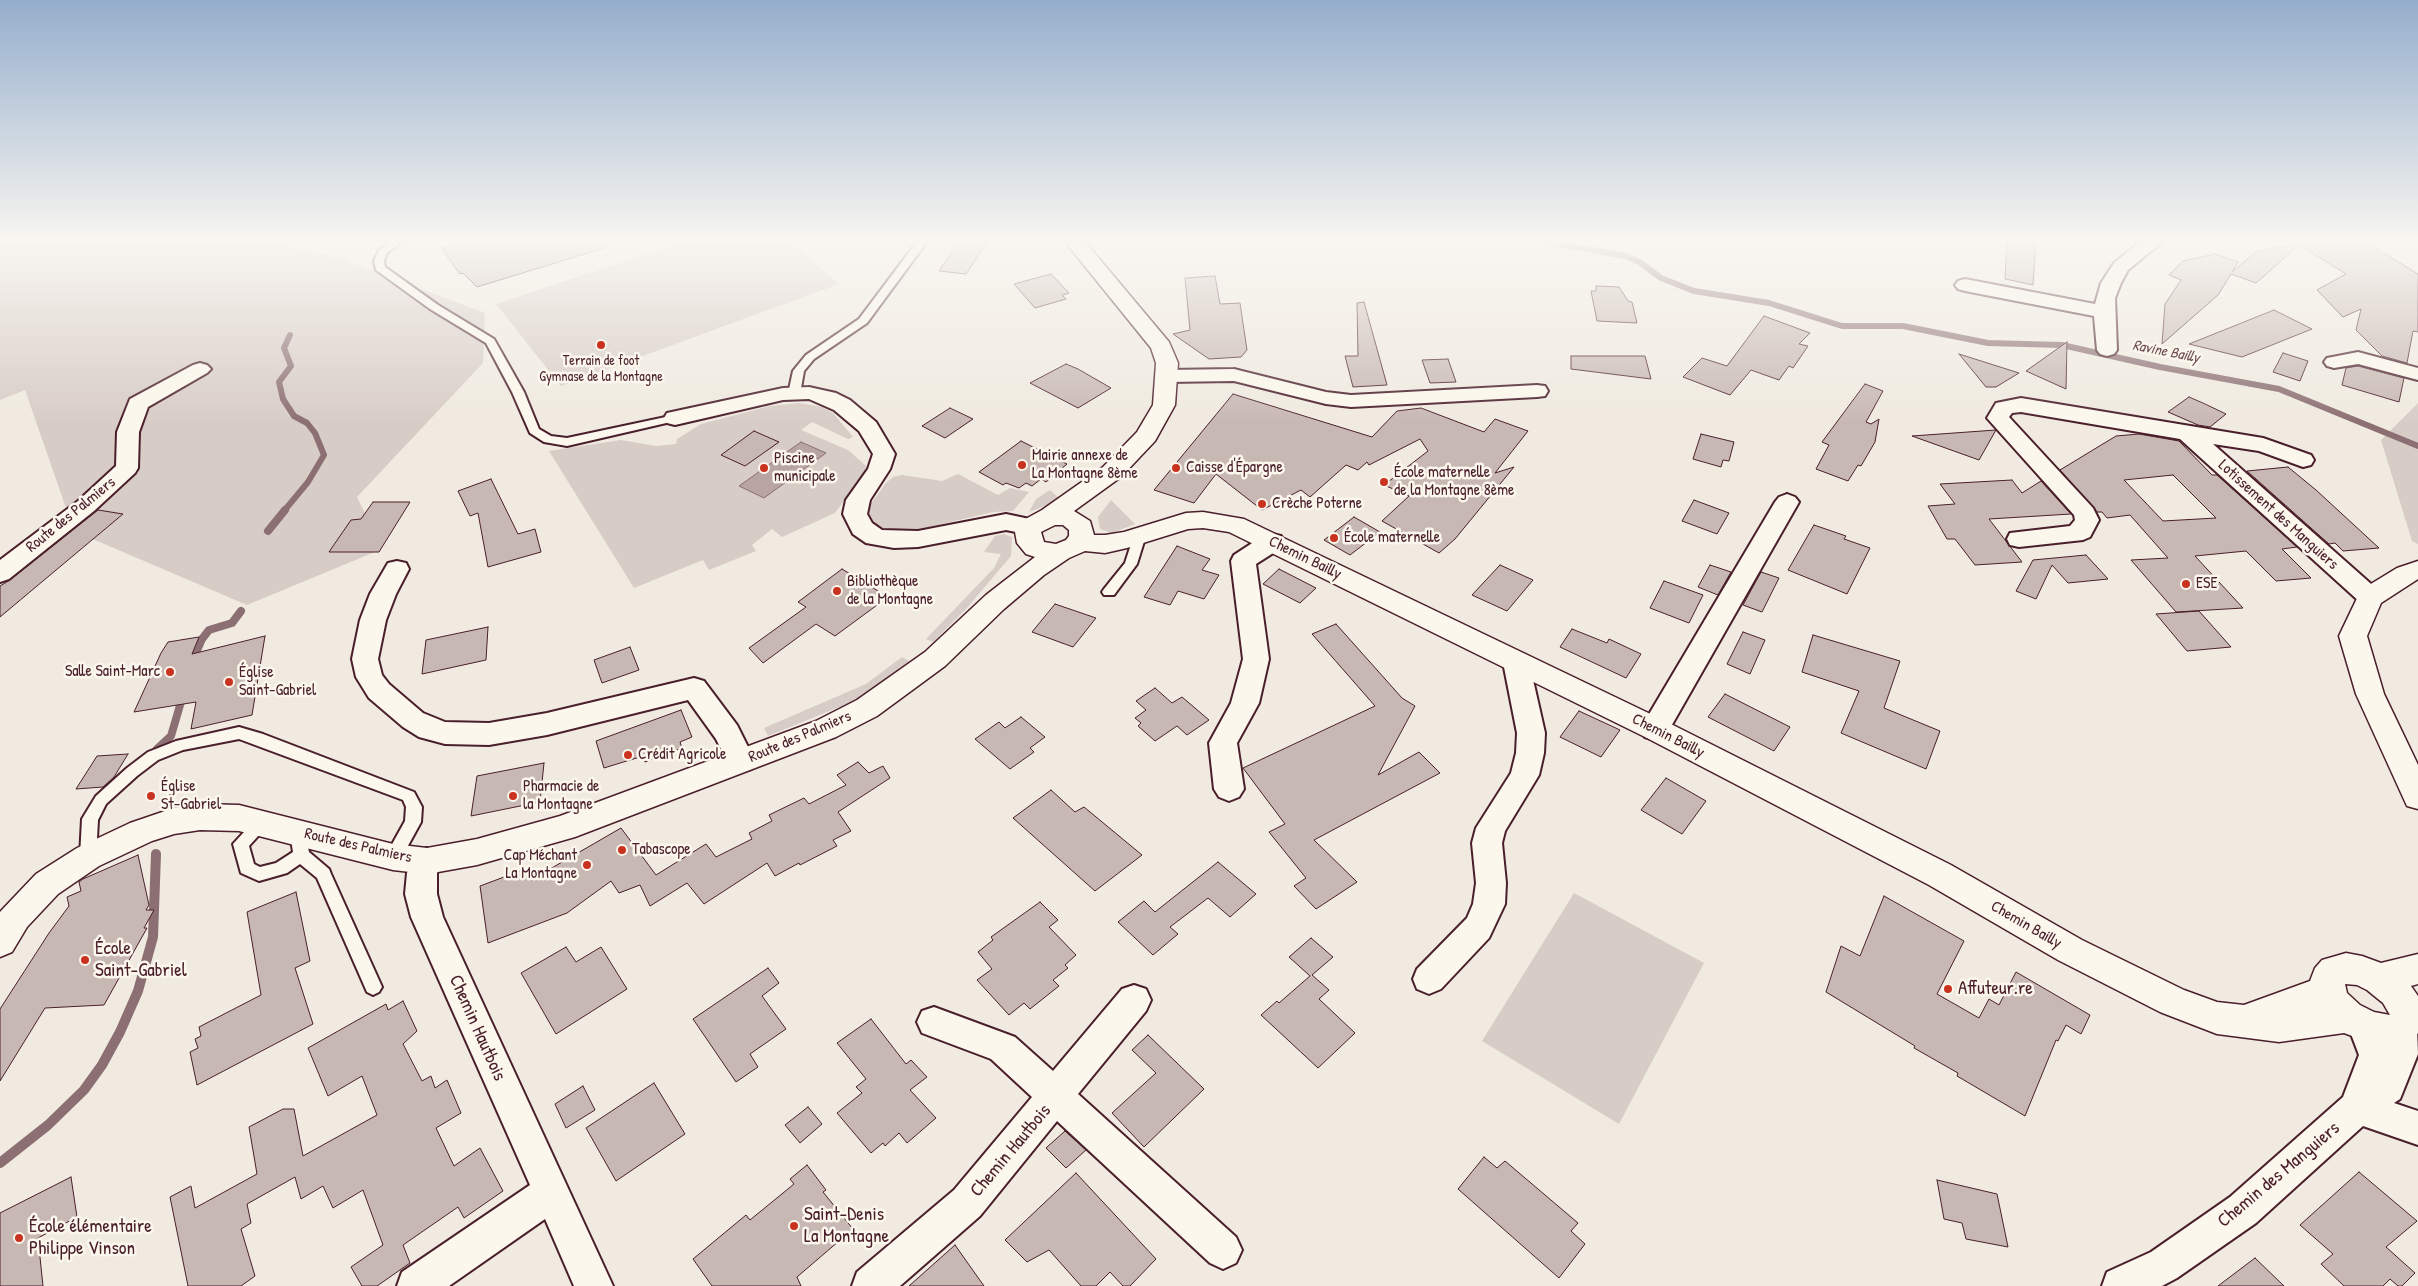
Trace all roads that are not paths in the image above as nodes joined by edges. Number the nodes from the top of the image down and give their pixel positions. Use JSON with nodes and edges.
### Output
{"nodes":[{"id":1,"x":428,"y":303,"type":"edge"},
{"id":2,"x":876,"y":303,"type":"edge"},
{"id":3,"x":1125,"y":303,"type":"edge"},
{"id":4,"x":2060,"y":303,"type":"edge"},
{"id":5,"x":2105,"y":303,"type":"edge"},
{"id":6,"x":2105,"y":312,"type":"junction"},
{"id":7,"x":2107,"y":350,"type":"dead end"},
{"id":8,"x":2334,"y":362,"type":"dead end"},
{"id":9,"x":200,"y":370,"type":"dead end"},
{"id":10,"x":2418,"y":374,"type":"edge"},
{"id":11,"x":1167,"y":376,"type":"junction"},
{"id":12,"x":1537,"y":391,"type":"dead end"},
{"id":13,"x":794,"y":394,"type":"junction"},
{"id":14,"x":675,"y":418,"type":"joint"},
{"id":15,"x":2186,"y":433,"type":"junction"},
{"id":16,"x":2303,"y":460,"type":"dead end"},
{"id":17,"x":1112,"y":472,"type":"junction"},
{"id":18,"x":1787,"y":502,"type":"dead end"},
{"id":19,"x":1037,"y":529,"type":"junction"},
{"id":20,"x":1140,"y":535,"type":"junction"},
{"id":21,"x":2019,"y":539,"type":"dead end"},
{"id":22,"x":1074,"y":540,"type":"junction"},
{"id":23,"x":1272,"y":542,"type":"junction"},
{"id":24,"x":397,"y":569,"type":"dead end"},
{"id":25,"x":2418,"y":570,"type":"edge"},
{"id":26,"x":0,"y":573,"type":"edge"},
{"id":27,"x":1109,"y":592,"type":"dead end"},
{"id":28,"x":2370,"y":596,"type":"junction"},
{"id":29,"x":995,"y":602,"type":"junction"},
{"id":30,"x":1516,"y":662,"type":"junction"},
{"id":31,"x":1655,"y":729,"type":"junction"},
{"id":32,"x":741,"y":761,"type":"junction"},
{"id":33,"x":1229,"y":789,"type":"dead end"},
{"id":34,"x":2418,"y":797,"type":"edge"},
{"id":35,"x":261,"y":824,"type":"junction"},
{"id":36,"x":300,"y":844,"type":"junction"},
{"id":37,"x":88,"y":857,"type":"junction"},
{"id":38,"x":392,"y":857,"type":"junction"},
{"id":39,"x":427,"y":861,"type":"junction"},
{"id":40,"x":0,"y":942,"type":"edge"},
{"id":41,"x":2418,"y":968,"type":"edge"},
{"id":42,"x":1429,"y":979,"type":"dead end"},
{"id":43,"x":2379,"y":979,"type":"junction"},
{"id":44,"x":372,"y":987,"type":"dead end"},
{"id":45,"x":1134,"y":1000,"type":"dead end"},
{"id":46,"x":2347,"y":1011,"type":"junction"},
{"id":47,"x":2408,"y":1013,"type":"edge"},
{"id":48,"x":934,"y":1022,"type":"dead end"},
{"id":49,"x":1057,"y":1096,"type":"junction"},
{"id":50,"x":2358,"y":1107,"type":"junction"},
{"id":51,"x":2418,"y":1128,"type":"edge"},
{"id":52,"x":551,"y":1192,"type":"junction"},
{"id":53,"x":1223,"y":1250,"type":"dead end"},
{"id":54,"x":416,"y":1286,"type":"edge"},
{"id":55,"x":594,"y":1286,"type":"edge"},
{"id":56,"x":872,"y":1286,"type":"edge"},
{"id":57,"x":2121,"y":1286,"type":"edge"}],
"edges":[{"from":1,"to":14,"type":"lane"},
{"from":2,"to":13,"type":"lane"},
{"from":3,"to":11,"type":"main road","name":"Route des Palmiers"},
{"from":4,"to":6,"type":"street"},
{"from":5,"to":6,"type":"street"},
{"from":6,"to":7,"type":"street"},
{"from":8,"to":10,"type":"street"},
{"from":9,"to":26,"type":"street","name":"Route des Palmiers"},
{"from":11,"to":12,"type":"street"},
{"from":11,"to":17,"type":"main road","name":"Route des Palmiers"},
{"from":13,"to":14,"type":"street"},
{"from":13,"to":19,"type":"street"},
{"from":15,"to":16,"type":"street","name":"Lotissement des Manguiers"},
{"from":15,"to":21,"type":"street","name":"Lotissement des Manguiers"},
{"from":15,"to":28,"type":"street","name":"Lotissement des Manguiers"},
{"from":17,"to":19,"type":"main road","name":"Route des Palmiers"},
{"from":17,"to":22,"type":"main road","name":"Route des Palmiers"},
{"from":18,"to":31,"type":"street"},
{"from":19,"to":22,"type":"main road"},
{"from":19,"to":22,"type":"main road"},
{"from":19,"to":29,"type":"main road","name":"Route des Palmiers"},
{"from":20,"to":22,"type":"main road","name":"Chemin Bailly"},
{"from":20,"to":23,"type":"main road","name":"Chemin Bailly"},
{"from":20,"to":27,"type":"lane"},
{"from":22,"to":29,"type":"main road","name":"Route des Palmiers"},
{"from":23,"to":30,"type":"main road","name":"Chemin Bailly"},
{"from":23,"to":33,"type":"street"},
{"from":24,"to":32,"type":"street"},
{"from":25,"to":28,"type":"main road"},
{"from":28,"to":34,"type":"main road"},
{"from":29,"to":32,"type":"main road","name":"Route des Palmiers"},
{"from":30,"to":31,"type":"main road","name":"Chemin Bailly"},
{"from":30,"to":42,"type":"street"},
{"from":31,"to":46,"type":"main road","name":"Chemin Bailly"},
{"from":32,"to":39,"type":"main road","name":"Route des Palmiers"},
{"from":35,"to":36,"type":"main road","name":"Route des Palmiers"},
{"from":35,"to":36,"type":"lane"},
{"from":35,"to":37,"type":"main road","name":"Route des Palmiers"},
{"from":36,"to":38,"type":"main road","name":"Route des Palmiers"},
{"from":36,"to":44,"type":"lane"},
{"from":37,"to":38,"type":"lane"},
{"from":37,"to":40,"type":"main road","name":"Route des Palmiers"},
{"from":38,"to":39,"type":"main road","name":"Route des Palmiers"},
{"from":39,"to":52,"type":"street","name":"Chemin Hautbois"},
{"from":41,"to":43,"type":"main road"},
{"from":43,"to":46,"type":"main road"},
{"from":43,"to":47,"type":"main road"},
{"from":45,"to":49,"type":"street","name":"Chemin Hautbois"},
{"from":46,"to":47,"type":"main road"},
{"from":46,"to":50,"type":"street"},
{"from":47,"to":50,"type":"street","name":"Chemin des Manguiers"},
{"from":48,"to":49,"type":"street"},
{"from":49,"to":53,"type":"street"},
{"from":49,"to":56,"type":"street","name":"Chemin Hautbois"},
{"from":50,"to":51,"type":"street"},
{"from":50,"to":57,"type":"street","name":"Chemin des Manguiers"},
{"from":52,"to":54,"type":"street"},
{"from":52,"to":55,"type":"street","name":"Chemin Hautbois"}]}
